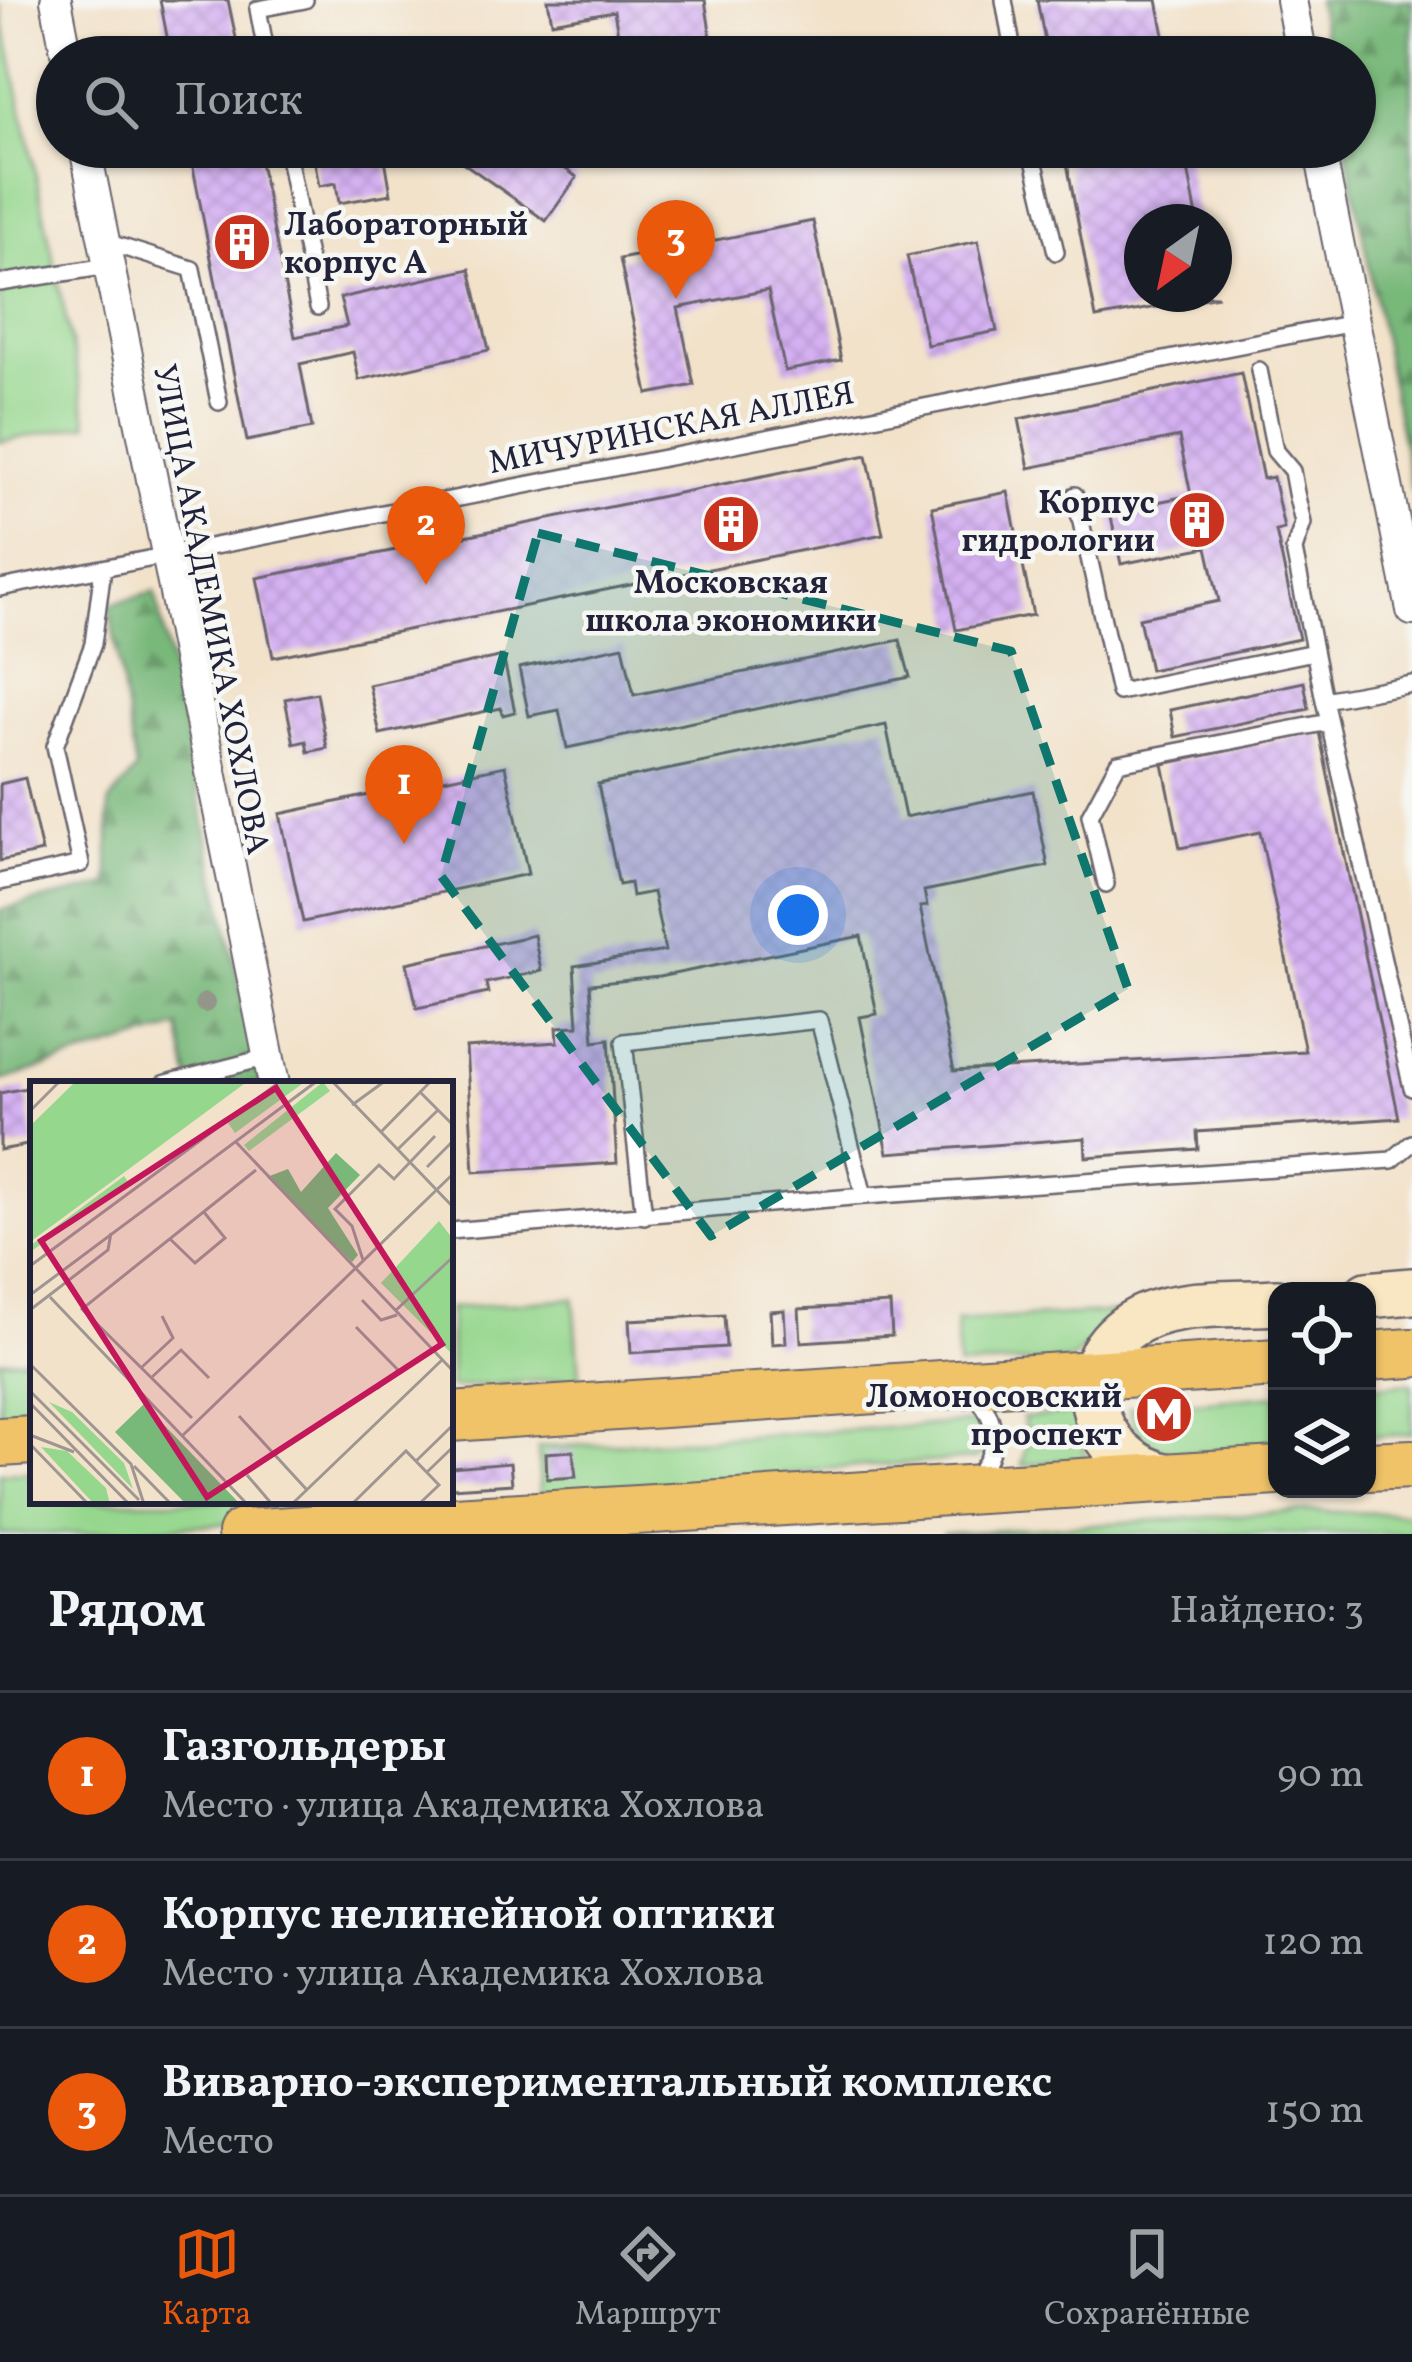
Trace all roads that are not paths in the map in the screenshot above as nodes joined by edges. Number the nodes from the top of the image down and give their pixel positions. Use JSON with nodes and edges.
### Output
{"nodes":[{"id":1,"x":56,"y":0,"type":"edge"},
{"id":2,"x":305,"y":0,"type":"edge"},
{"id":3,"x":1004,"y":0,"type":"edge"},
{"id":4,"x":1291,"y":0,"type":"edge"},
{"id":5,"x":63,"y":36,"type":"edge"},
{"id":6,"x":264,"y":36,"type":"edge"},
{"id":7,"x":1010,"y":36,"type":"edge"},
{"id":8,"x":1298,"y":36,"type":"edge"},
{"id":9,"x":89,"y":168,"type":"edge"},
{"id":10,"x":290,"y":168,"type":"edge"},
{"id":11,"x":1036,"y":168,"type":"edge"},
{"id":12,"x":1323,"y":168,"type":"edge"},
{"id":13,"x":1057,"y":252,"type":"dead end"},
{"id":14,"x":106,"y":254,"type":"junction"},
{"id":15,"x":0,"y":283,"type":"edge"},
{"id":16,"x":318,"y":307,"type":"dead end"},
{"id":17,"x":1353,"y":323,"type":"junction"},
{"id":18,"x":1259,"y":370,"type":"dead end"},
{"id":19,"x":219,"y":402,"type":"dead end"},
{"id":20,"x":1075,"y":495,"type":"dead end"},
{"id":21,"x":165,"y":555,"type":"junction"},
{"id":22,"x":103,"y":568,"type":"junction"},
{"id":23,"x":0,"y":588,"type":"edge"},
{"id":24,"x":1412,"y":610,"type":"edge"},
{"id":25,"x":1314,"y":652,"type":"junction"},
{"id":26,"x":1412,"y":684,"type":"edge"},
{"id":27,"x":1324,"y":700,"type":"junction"},
{"id":28,"x":1329,"y":722,"type":"junction"},
{"id":29,"x":0,"y":882,"type":"edge"},
{"id":30,"x":1106,"y":884,"type":"dead end"},
{"id":31,"x":271,"y":1070,"type":"edge"},
{"id":32,"x":186,"y":1081,"type":"edge"},
{"id":33,"x":1412,"y":1088,"type":"edge"},
{"id":34,"x":1412,"y":1143,"type":"edge"},
{"id":35,"x":864,"y":1196,"type":"junction"},
{"id":36,"x":644,"y":1216,"type":"junction"},
{"id":37,"x":453,"y":1231,"type":"edge"},
{"id":38,"x":1412,"y":1292,"type":"edge"},
{"id":39,"x":1376,"y":1294,"type":"edge"},
{"id":40,"x":1268,"y":1302,"type":"edge"},
{"id":41,"x":1412,"y":1353,"type":"edge"},
{"id":42,"x":1376,"y":1355,"type":"edge"},
{"id":43,"x":1268,"y":1364,"type":"edge"},
{"id":44,"x":1096,"y":1375,"type":"junction"},
{"id":45,"x":946,"y":1384,"type":"junction"},
{"id":46,"x":453,"y":1417,"type":"edge"},
{"id":47,"x":30,"y":1440,"type":"edge"},
{"id":48,"x":0,"y":1442,"type":"edge"},
{"id":49,"x":1412,"y":1464,"type":"edge"},
{"id":50,"x":1376,"y":1466,"type":"edge"},
{"id":51,"x":1268,"y":1471,"type":"edge"},
{"id":52,"x":1168,"y":1477,"type":"junction"},
{"id":53,"x":953,"y":1489,"type":"junction"},
{"id":54,"x":242,"y":1534,"type":"edge"}],
"edges":[{"from":1,"to":5,"type":"street"},
{"from":2,"to":6,"type":"lane"},
{"from":3,"to":7,"type":"lane"},
{"from":4,"to":8,"type":"street"},
{"from":9,"to":14,"type":"street","name":"УЛИЦА АКАДЕМИКА ХОХЛОВА"},
{"from":10,"to":16,"type":"lane"},
{"from":11,"to":13,"type":"lane"},
{"from":12,"to":17,"type":"street"},
{"from":14,"to":15,"type":"lane"},
{"from":14,"to":19,"type":"lane"},
{"from":14,"to":21,"type":"street","name":"УЛИЦА АКАДЕМИКА ХОХЛОВА"},
{"from":17,"to":21,"type":"lane","name":"МИЧУРИНСКАЯ АЛЛЕЯ"},
{"from":17,"to":24,"type":"street"},
{"from":18,"to":25,"type":"lane"},
{"from":20,"to":25,"type":"lane"},
{"from":21,"to":22,"type":"lane","name":"МИЧУРИНСКАЯ АЛЛЕЯ"},
{"from":21,"to":31,"type":"street","name":"УЛИЦА АКАДЕМИКА ХОХЛОВА"},
{"from":22,"to":23,"type":"lane","name":"МИЧУРИНСКАЯ АЛЛЕЯ"},
{"from":22,"to":29,"type":"lane"},
{"from":25,"to":27,"type":"lane"},
{"from":26,"to":27,"type":"lane"},
{"from":27,"to":28,"type":"lane"},
{"from":28,"to":30,"type":"lane"},
{"from":28,"to":33,"type":"lane"},
{"from":31,"to":32,"type":"lane"},
{"from":34,"to":35,"type":"lane"},
{"from":35,"to":36,"type":"lane"},
{"from":35,"to":36,"type":"lane"},
{"from":36,"to":37,"type":"lane"},
{"from":38,"to":39,"type":"main road"},
{"from":40,"to":44,"type":"main road"},
{"from":41,"to":42,"type":"main road"},
{"from":43,"to":44,"type":"main road"},
{"from":44,"to":45,"type":"main road"},
{"from":44,"to":52,"type":"main road"},
{"from":45,"to":46,"type":"main road"},
{"from":45,"to":53,"type":"lane"},
{"from":47,"to":48,"type":"main road"},
{"from":49,"to":50,"type":"main road"},
{"from":51,"to":52,"type":"main road"},
{"from":52,"to":53,"type":"main road"},
{"from":53,"to":54,"type":"main road"}]}
